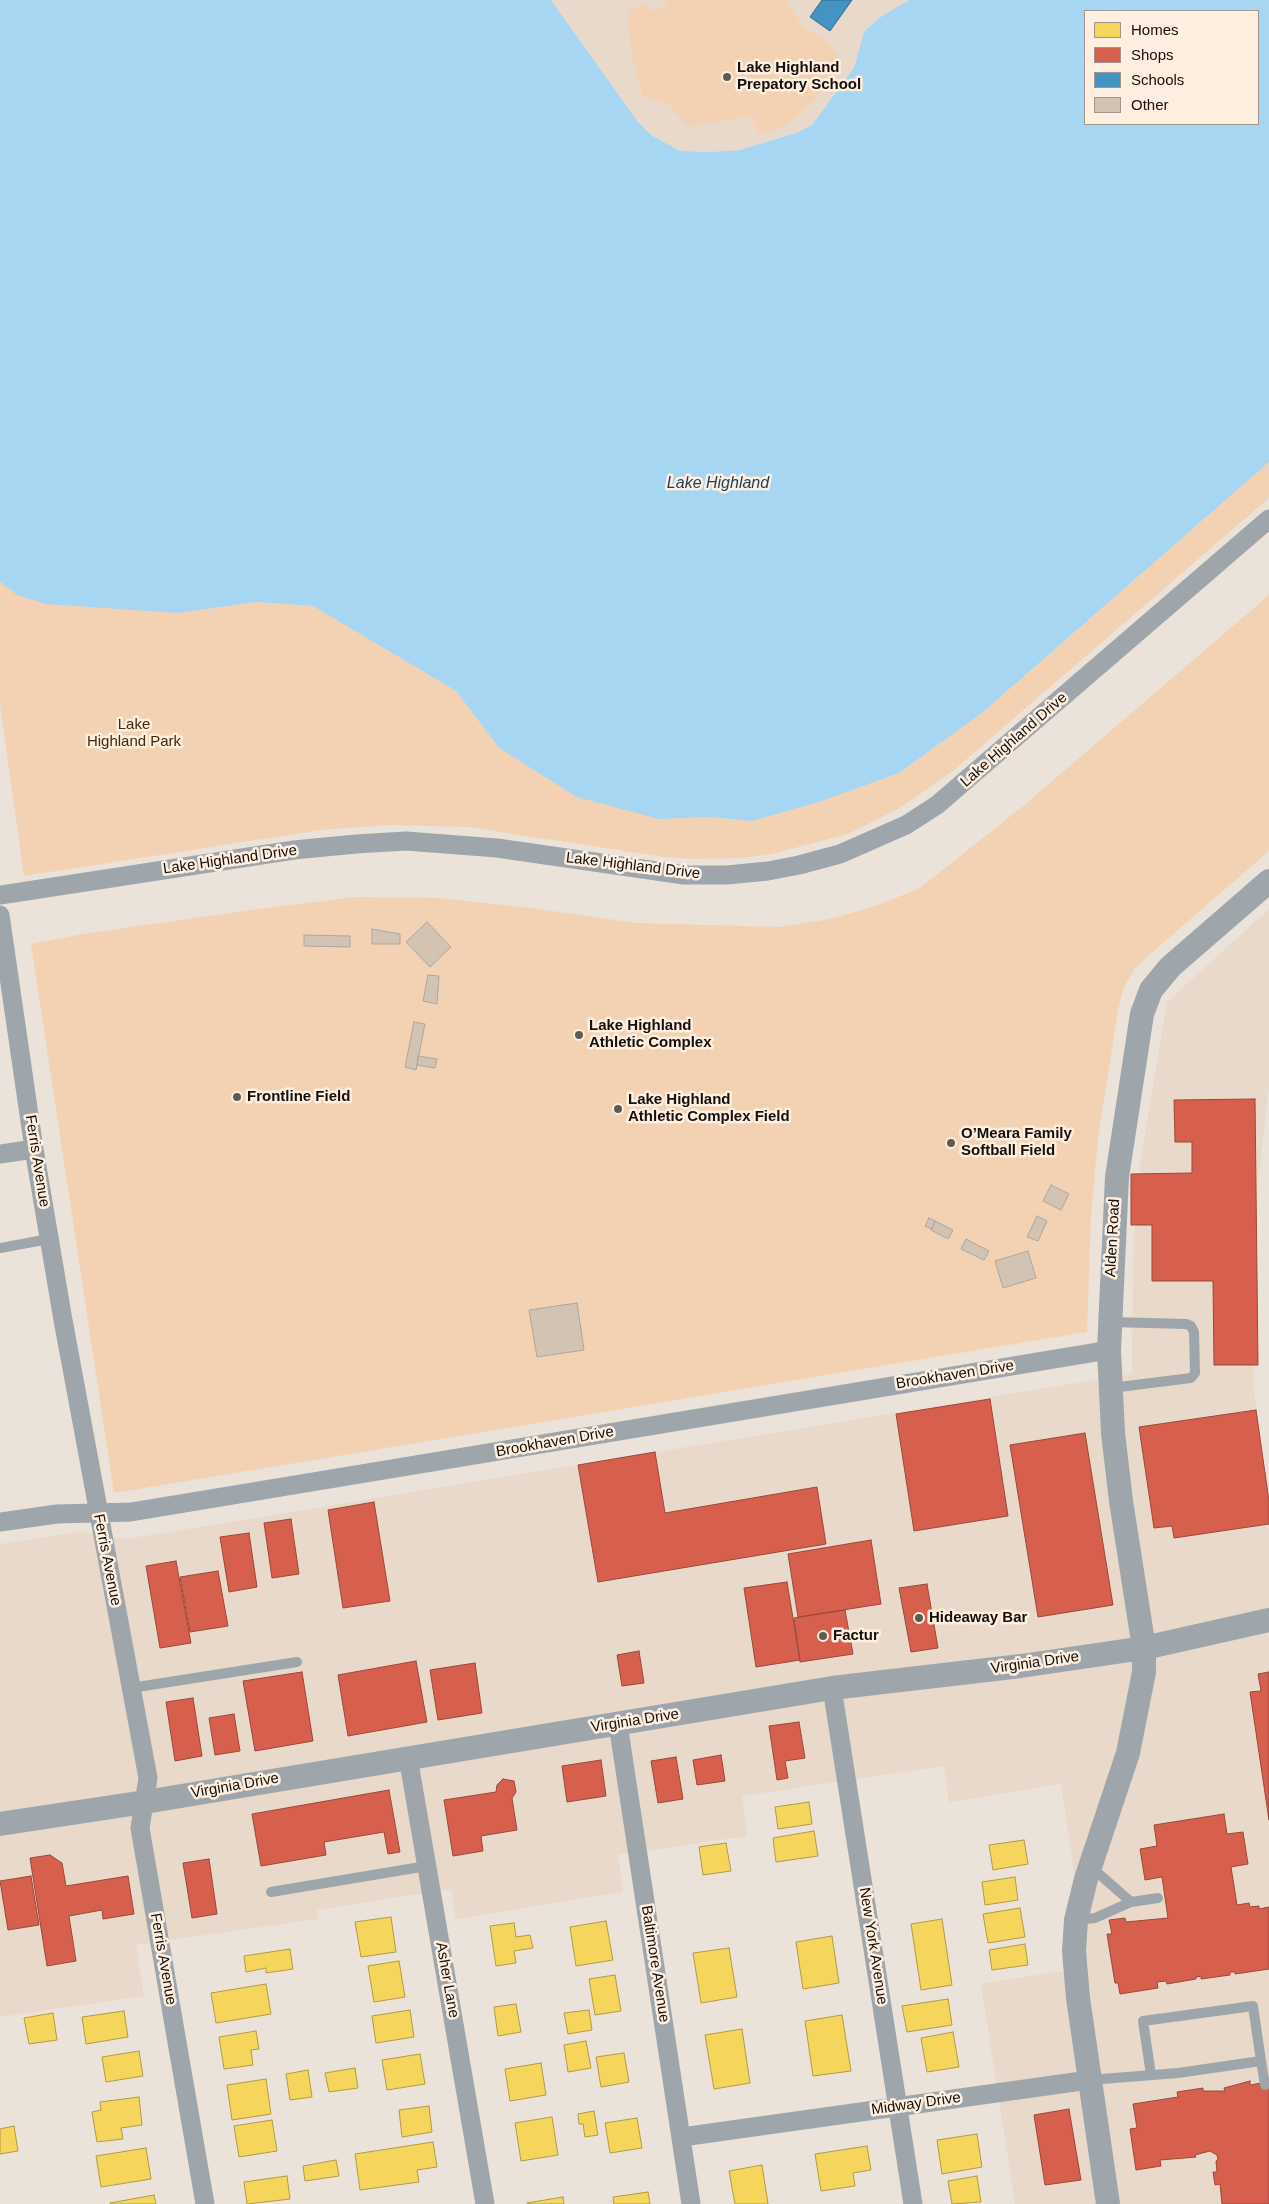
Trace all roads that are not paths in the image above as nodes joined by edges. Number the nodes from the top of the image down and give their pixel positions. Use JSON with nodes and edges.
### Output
{"nodes":[{"id":1,"x":1269,"y":519,"type":"edge"},
{"id":2,"x":1269,"y":881,"type":"edge"},
{"id":3,"x":0,"y":896,"type":"edge"},
{"id":4,"x":0,"y":915,"type":"edge"},
{"id":5,"x":34,"y":1148,"type":"junction"},
{"id":6,"x":0,"y":1154,"type":"edge"},
{"id":7,"x":49,"y":1240,"type":"junction"},
{"id":8,"x":0,"y":1248,"type":"edge"},
{"id":9,"x":1110,"y":1322,"type":"junction"},
{"id":10,"x":1109,"y":1350,"type":"junction"},
{"id":11,"x":1111,"y":1388,"type":"junction"},
{"id":12,"x":98,"y":1512,"type":"junction"},
{"id":13,"x":0,"y":1522,"type":"edge"},
{"id":14,"x":1269,"y":1620,"type":"edge"},
{"id":15,"x":1144,"y":1648,"type":"junction"},
{"id":16,"x":297,"y":1662,"type":"dead end"},
{"id":17,"x":131,"y":1688,"type":"junction"},
{"id":18,"x":832,"y":1688,"type":"junction"},
{"id":19,"x":618,"y":1724,"type":"junction"},
{"id":20,"x":408,"y":1757,"type":"junction"},
{"id":21,"x":145,"y":1802,"type":"junction"},
{"id":22,"x":0,"y":1824,"type":"edge"},
{"id":23,"x":427,"y":1866,"type":"junction"},
{"id":24,"x":1090,"y":1866,"type":"junction"},
{"id":25,"x":271,"y":1892,"type":"dead end"},
{"id":26,"x":1158,"y":1898,"type":"dead end"},
{"id":27,"x":1131,"y":1902,"type":"junction"},
{"id":28,"x":1076,"y":1920,"type":"junction"},
{"id":29,"x":1261,"y":2061,"type":"junction"},
{"id":30,"x":1151,"y":2075,"type":"junction"},
{"id":31,"x":1089,"y":2080,"type":"junction"},
{"id":32,"x":1265,"y":2085,"type":"dead end"},
{"id":33,"x":898,"y":2107,"type":"junction"},
{"id":34,"x":682,"y":2137,"type":"junction"},
{"id":35,"x":205,"y":2204,"type":"edge"},
{"id":36,"x":485,"y":2204,"type":"edge"},
{"id":37,"x":691,"y":2204,"type":"edge"},
{"id":38,"x":913,"y":2204,"type":"edge"},
{"id":39,"x":1108,"y":2204,"type":"edge"}],
"edges":[{"from":1,"to":3,"type":"street","name":"Lake Highland Drive"},
{"from":2,"to":9,"type":"street","name":"Alden Road"},
{"from":4,"to":5,"type":"street","name":"Ferris Avenue"},
{"from":5,"to":6,"type":"street"},
{"from":5,"to":7,"type":"street","name":"Ferris Avenue"},
{"from":7,"to":8,"type":"lane"},
{"from":7,"to":12,"type":"street","name":"Ferris Avenue"},
{"from":9,"to":10,"type":"street","name":"Alden Road"},
{"from":9,"to":11,"type":"lane"},
{"from":10,"to":11,"type":"street","name":"Alden Road"},
{"from":10,"to":12,"type":"street","name":"Brookhaven Drive"},
{"from":11,"to":15,"type":"street","name":"Alden Road"},
{"from":12,"to":13,"type":"street","name":"Brookhaven Drive"},
{"from":12,"to":17,"type":"street","name":"Ferris Avenue"},
{"from":14,"to":15,"type":"street","name":"Virginia Drive"},
{"from":15,"to":18,"type":"street","name":"Virginia Drive"},
{"from":15,"to":24,"type":"street","name":"Alden Road"},
{"from":16,"to":17,"type":"lane"},
{"from":17,"to":21,"type":"street","name":"Ferris Avenue"},
{"from":18,"to":19,"type":"street","name":"Virginia Drive"},
{"from":18,"to":33,"type":"street","name":"New York Avenue"},
{"from":19,"to":20,"type":"street","name":"Virginia Drive"},
{"from":19,"to":34,"type":"street","name":"Baltimore Avenue"},
{"from":20,"to":21,"type":"street","name":"Virginia Drive"},
{"from":20,"to":23,"type":"street","name":"Asher Lane"},
{"from":21,"to":22,"type":"street","name":"Virginia Drive"},
{"from":21,"to":35,"type":"street","name":"Ferris Avenue"},
{"from":23,"to":25,"type":"lane"},
{"from":23,"to":36,"type":"street","name":"Asher Lane"},
{"from":24,"to":27,"type":"lane"},
{"from":24,"to":28,"type":"street","name":"Alden Road"},
{"from":26,"to":27,"type":"lane"},
{"from":27,"to":28,"type":"lane"},
{"from":28,"to":31,"type":"street","name":"Alden Road"},
{"from":29,"to":30,"type":"lane","name":"Midway Drive"},
{"from":29,"to":30,"type":"lane"},
{"from":29,"to":32,"type":"lane"},
{"from":30,"to":31,"type":"lane","name":"Midway Drive"},
{"from":31,"to":33,"type":"street","name":"Midway Drive"},
{"from":31,"to":39,"type":"street","name":"Alden Road"},
{"from":33,"to":34,"type":"street","name":"Midway Drive"},
{"from":33,"to":38,"type":"street","name":"New York Avenue"},
{"from":34,"to":37,"type":"street","name":"Baltimore Avenue"}]}
